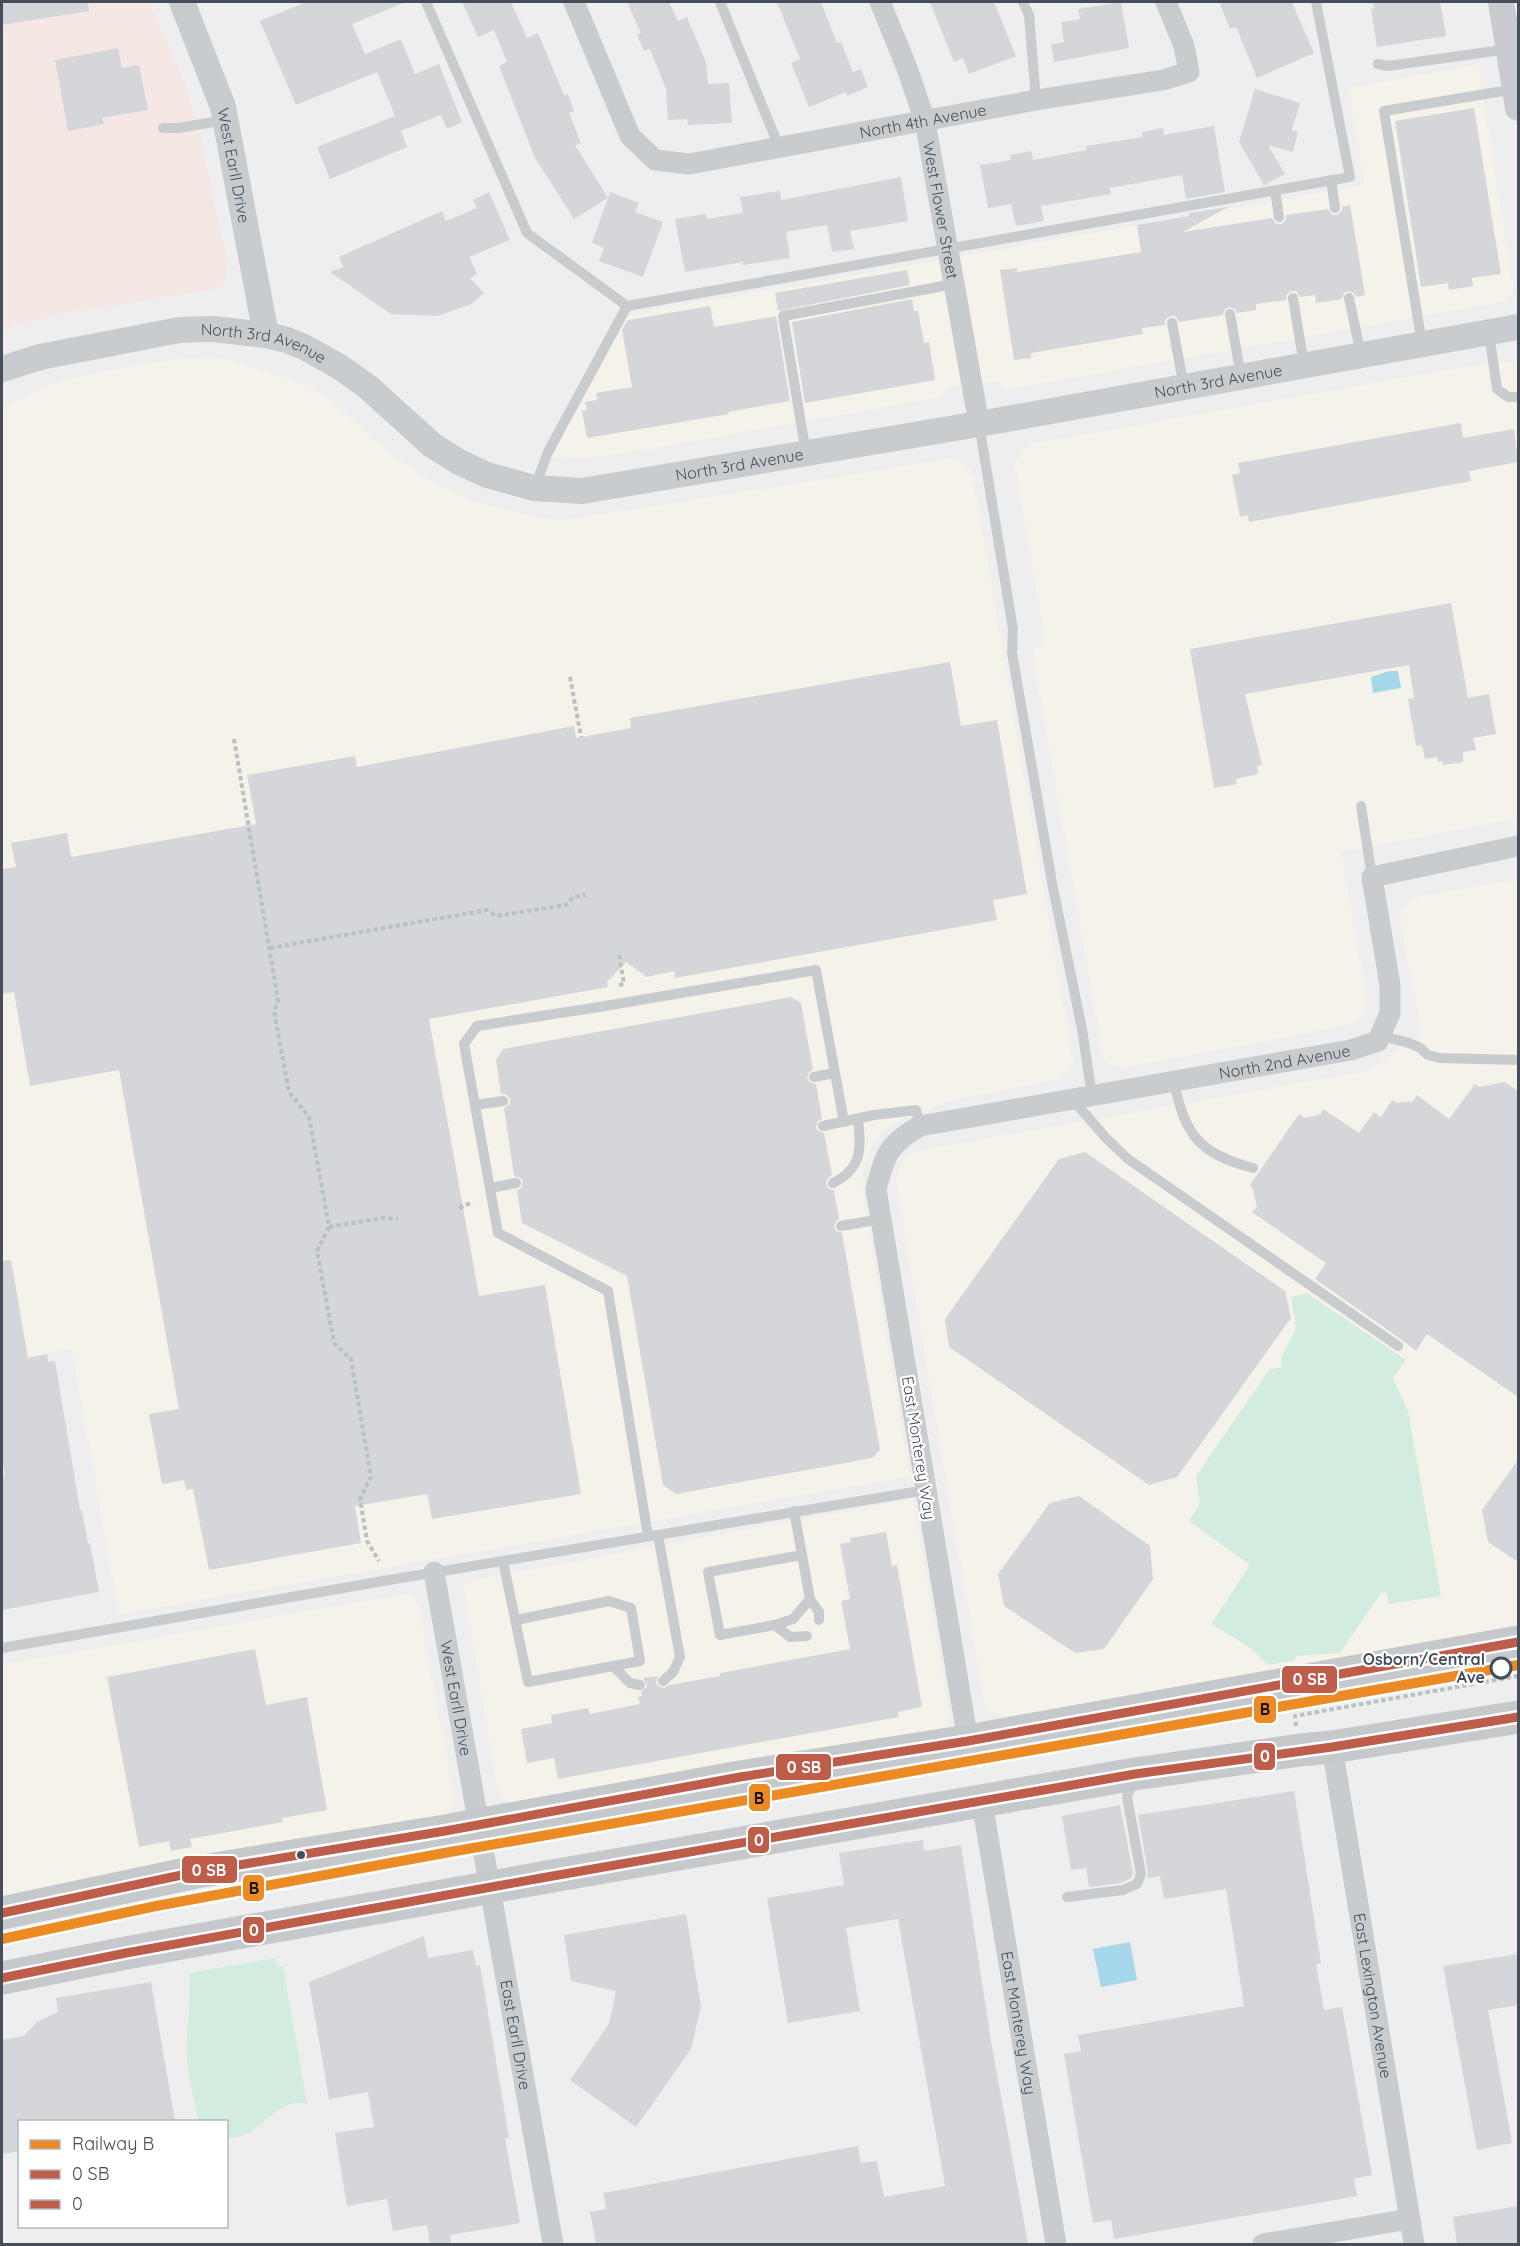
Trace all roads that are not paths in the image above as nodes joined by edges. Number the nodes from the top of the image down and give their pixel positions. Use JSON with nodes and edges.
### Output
{"nodes":[{"id":1,"x":182,"y":2,"type":"edge"},
{"id":2,"x":426,"y":2,"type":"edge"},
{"id":3,"x":574,"y":2,"type":"edge"},
{"id":4,"x":720,"y":2,"type":"edge"},
{"id":5,"x":880,"y":2,"type":"edge"},
{"id":6,"x":1023,"y":2,"type":"edge"},
{"id":7,"x":1166,"y":2,"type":"edge"},
{"id":8,"x":1316,"y":2,"type":"edge"},
{"id":9,"x":1501,"y":2,"type":"edge"},
{"id":10,"x":1509,"y":49,"type":"junction"},
{"id":11,"x":1378,"y":64,"type":"dead end"},
{"id":12,"x":1517,"y":95,"type":"edge"},
{"id":13,"x":1036,"y":100,"type":"junction"},
{"id":14,"x":226,"y":120,"type":"junction"},
{"id":15,"x":925,"y":121,"type":"junction"},
{"id":16,"x":163,"y":128,"type":"dead end"},
{"id":17,"x":779,"y":147,"type":"junction"},
{"id":18,"x":1330,"y":180,"type":"junction"},
{"id":19,"x":1275,"y":191,"type":"junction"},
{"id":20,"x":1335,"y":208,"type":"dead end"},
{"id":21,"x":1279,"y":217,"type":"dead end"},
{"id":22,"x":947,"y":249,"type":"junction"},
{"id":23,"x":954,"y":284,"type":"junction"},
{"id":24,"x":1293,"y":298,"type":"dead end"},
{"id":25,"x":1349,"y":298,"type":"dead end"},
{"id":26,"x":627,"y":306,"type":"junction"},
{"id":27,"x":1230,"y":314,"type":"dead end"},
{"id":28,"x":1172,"y":323,"type":"dead end"},
{"id":29,"x":1518,"y":327,"type":"edge"},
{"id":30,"x":1489,"y":332,"type":"junction"},
{"id":31,"x":266,"y":335,"type":"junction"},
{"id":32,"x":1422,"y":344,"type":"junction"},
{"id":33,"x":1361,"y":356,"type":"junction"},
{"id":34,"x":1304,"y":366,"type":"junction"},
{"id":35,"x":2,"y":369,"type":"edge"},
{"id":36,"x":1241,"y":377,"type":"junction"},
{"id":37,"x":1184,"y":387,"type":"junction"},
{"id":38,"x":1518,"y":397,"type":"edge"},
{"id":39,"x":979,"y":424,"type":"junction"},
{"id":40,"x":806,"y":453,"type":"junction"},
{"id":41,"x":534,"y":488,"type":"junction"},
{"id":42,"x":1361,"y":806,"type":"dead end"},
{"id":43,"x":1518,"y":846,"type":"edge"},
{"id":44,"x":1372,"y":876,"type":"junction"},
{"id":45,"x":1380,"y":1036,"type":"junction"},
{"id":46,"x":1518,"y":1060,"type":"edge"},
{"id":47,"x":834,"y":1073,"type":"junction"},
{"id":48,"x":814,"y":1077,"type":"dead end"},
{"id":49,"x":1174,"y":1082,"type":"junction"},
{"id":50,"x":1082,"y":1098,"type":"junction"},
{"id":51,"x":503,"y":1101,"type":"dead end"},
{"id":52,"x":475,"y":1105,"type":"junction"},
{"id":53,"x":858,"y":1119,"type":"junction"},
{"id":54,"x":844,"y":1122,"type":"junction"},
{"id":55,"x":823,"y":1126,"type":"dead end"},
{"id":56,"x":920,"y":1126,"type":"junction"},
{"id":57,"x":885,"y":1156,"type":"joint"},
{"id":58,"x":1253,"y":1168,"type":"dead end"},
{"id":59,"x":516,"y":1183,"type":"dead end"},
{"id":60,"x":833,"y":1183,"type":"dead end"},
{"id":61,"x":490,"y":1188,"type":"junction"},
{"id":62,"x":881,"y":1219,"type":"junction"},
{"id":63,"x":841,"y":1226,"type":"dead end"},
{"id":64,"x":1398,"y":1346,"type":"dead end"},
{"id":65,"x":926,"y":1490,"type":"junction"},
{"id":66,"x":794,"y":1511,"type":"junction"},
{"id":67,"x":653,"y":1536,"type":"junction"},
{"id":68,"x":802,"y":1555,"type":"junction"},
{"id":69,"x":503,"y":1561,"type":"junction"},
{"id":70,"x":434,"y":1572,"type":"junction"},
{"id":71,"x":810,"y":1599,"type":"junction"},
{"id":72,"x":516,"y":1620,"type":"junction"},
{"id":73,"x":819,"y":1620,"type":"dead end"},
{"id":74,"x":775,"y":1625,"type":"junction"},
{"id":75,"x":807,"y":1636,"type":"dead end"},
{"id":76,"x":1518,"y":1642,"type":"edge"},
{"id":77,"x":2,"y":1648,"type":"edge"},
{"id":78,"x":613,"y":1666,"type":"junction"},
{"id":79,"x":663,"y":1681,"type":"dead end"},
{"id":80,"x":640,"y":1685,"type":"dead end"},
{"id":81,"x":1518,"y":1717,"type":"edge"},
{"id":82,"x":968,"y":1741,"type":"junction"},
{"id":83,"x":1332,"y":1747,"type":"junction"},
{"id":84,"x":1136,"y":1774,"type":"junction"},
{"id":85,"x":982,"y":1802,"type":"junction"},
{"id":86,"x":479,"y":1824,"type":"junction"},
{"id":87,"x":490,"y":1888,"type":"junction"},
{"id":88,"x":1066,"y":1897,"type":"dead end"},
{"id":89,"x":8,"y":1915,"type":"edge"},
{"id":90,"x":2,"y":1978,"type":"edge"},
{"id":91,"x":1409,"y":2219,"type":"junction"},
{"id":92,"x":553,"y":2244,"type":"edge"},
{"id":93,"x":1056,"y":2244,"type":"edge"},
{"id":94,"x":1263,"y":2244,"type":"edge"},
{"id":95,"x":1414,"y":2244,"type":"edge"}],
"edges":[{"from":1,"to":14,"type":"street","name":"West Earll Drive"},
{"from":2,"to":26,"type":"lane"},
{"from":3,"to":17,"type":"street","name":"North 4th Avenue"},
{"from":4,"to":17,"type":"lane"},
{"from":5,"to":15,"type":"street","name":"West Flower Street"},
{"from":6,"to":13,"type":"lane"},
{"from":7,"to":13,"type":"street","name":"North 4th Avenue"},
{"from":8,"to":18,"type":"lane"},
{"from":9,"to":10,"type":"street"},
{"from":10,"to":11,"type":"lane"},
{"from":10,"to":12,"type":"street"},
{"from":12,"to":32,"type":"lane"},
{"from":13,"to":15,"type":"street","name":"North 4th Avenue"},
{"from":14,"to":16,"type":"lane"},
{"from":14,"to":31,"type":"street","name":"West Earll Drive"},
{"from":15,"to":17,"type":"street","name":"North 4th Avenue"},
{"from":15,"to":22,"type":"street","name":"West Flower Street"},
{"from":18,"to":19,"type":"lane"},
{"from":18,"to":20,"type":"lane"},
{"from":19,"to":21,"type":"lane"},
{"from":19,"to":22,"type":"lane"},
{"from":22,"to":23,"type":"street","name":"West Flower Street"},
{"from":22,"to":26,"type":"lane"},
{"from":23,"to":39,"type":"street","name":"West Flower Street"},
{"from":23,"to":40,"type":"lane"},
{"from":24,"to":34,"type":"lane"},
{"from":25,"to":33,"type":"lane"},
{"from":26,"to":41,"type":"lane"},
{"from":27,"to":36,"type":"lane"},
{"from":28,"to":37,"type":"lane"},
{"from":29,"to":30,"type":"street","name":"North 3rd Avenue"},
{"from":30,"to":32,"type":"street","name":"North 3rd Avenue"},
{"from":30,"to":38,"type":"lane"},
{"from":31,"to":35,"type":"street","name":"North 3rd Avenue"},
{"from":31,"to":41,"type":"street","name":"North 3rd Avenue"},
{"from":32,"to":33,"type":"street","name":"North 3rd Avenue"},
{"from":33,"to":34,"type":"street","name":"North 3rd Avenue"},
{"from":34,"to":36,"type":"street","name":"North 3rd Avenue"},
{"from":36,"to":37,"type":"street","name":"North 3rd Avenue"},
{"from":37,"to":39,"type":"street","name":"North 3rd Avenue"},
{"from":39,"to":40,"type":"street","name":"North 3rd Avenue"},
{"from":39,"to":50,"type":"lane"},
{"from":40,"to":41,"type":"street","name":"North 3rd Avenue"},
{"from":42,"to":44,"type":"lane"},
{"from":43,"to":44,"type":"street"},
{"from":44,"to":45,"type":"street"},
{"from":45,"to":46,"type":"lane"},
{"from":45,"to":49,"type":"street","name":"North 2nd Avenue"},
{"from":47,"to":48,"type":"lane"},
{"from":47,"to":52,"type":"lane"},
{"from":47,"to":54,"type":"lane"},
{"from":49,"to":50,"type":"street","name":"North 2nd Avenue"},
{"from":49,"to":58,"type":"lane"},
{"from":50,"to":56,"type":"street","name":"North 2nd Avenue"},
{"from":50,"to":64,"type":"lane"},
{"from":51,"to":52,"type":"lane"},
{"from":52,"to":61,"type":"lane"},
{"from":53,"to":54,"type":"lane"},
{"from":53,"to":56,"type":"lane"},
{"from":53,"to":60,"type":"lane"},
{"from":54,"to":55,"type":"lane"},
{"from":56,"to":57,"type":"street","name":"North 2nd Avenue"},
{"from":57,"to":62,"type":"street","name":"East Monterey Way"},
{"from":59,"to":61,"type":"lane"},
{"from":61,"to":67,"type":"lane"},
{"from":62,"to":63,"type":"lane"},
{"from":62,"to":65,"type":"street","name":"East Monterey Way"},
{"from":65,"to":66,"type":"lane"},
{"from":65,"to":82,"type":"street","name":"East Monterey Way"},
{"from":66,"to":67,"type":"lane"},
{"from":66,"to":68,"type":"lane"},
{"from":67,"to":69,"type":"lane"},
{"from":67,"to":79,"type":"lane"},
{"from":68,"to":71,"type":"lane"},
{"from":68,"to":74,"type":"lane"},
{"from":69,"to":70,"type":"lane"},
{"from":69,"to":72,"type":"lane"},
{"from":70,"to":77,"type":"lane"},
{"from":70,"to":86,"type":"street","name":"West Earll Drive"},
{"from":71,"to":73,"type":"lane"},
{"from":71,"to":74,"type":"lane"},
{"from":72,"to":78,"type":"lane"},
{"from":72,"to":78,"type":"lane"},
{"from":74,"to":75,"type":"lane"},
{"from":76,"to":82,"type":"main road"},
{"from":78,"to":80,"type":"lane"},
{"from":81,"to":83,"type":"main road"},
{"from":82,"to":86,"type":"main road"},
{"from":83,"to":84,"type":"main road"},
{"from":83,"to":91,"type":"street","name":"East Lexington Avenue"},
{"from":84,"to":85,"type":"main road"},
{"from":84,"to":88,"type":"lane"},
{"from":85,"to":87,"type":"main road"},
{"from":85,"to":93,"type":"street","name":"East Monterey Way"},
{"from":86,"to":87,"type":"street","name":"East Earll Drive"},
{"from":86,"to":89,"type":"main road"},
{"from":87,"to":90,"type":"main road"},
{"from":87,"to":92,"type":"street","name":"East Earll Drive"},
{"from":91,"to":94,"type":"street"},
{"from":91,"to":95,"type":"street","name":"East Lexington Avenue"}]}
